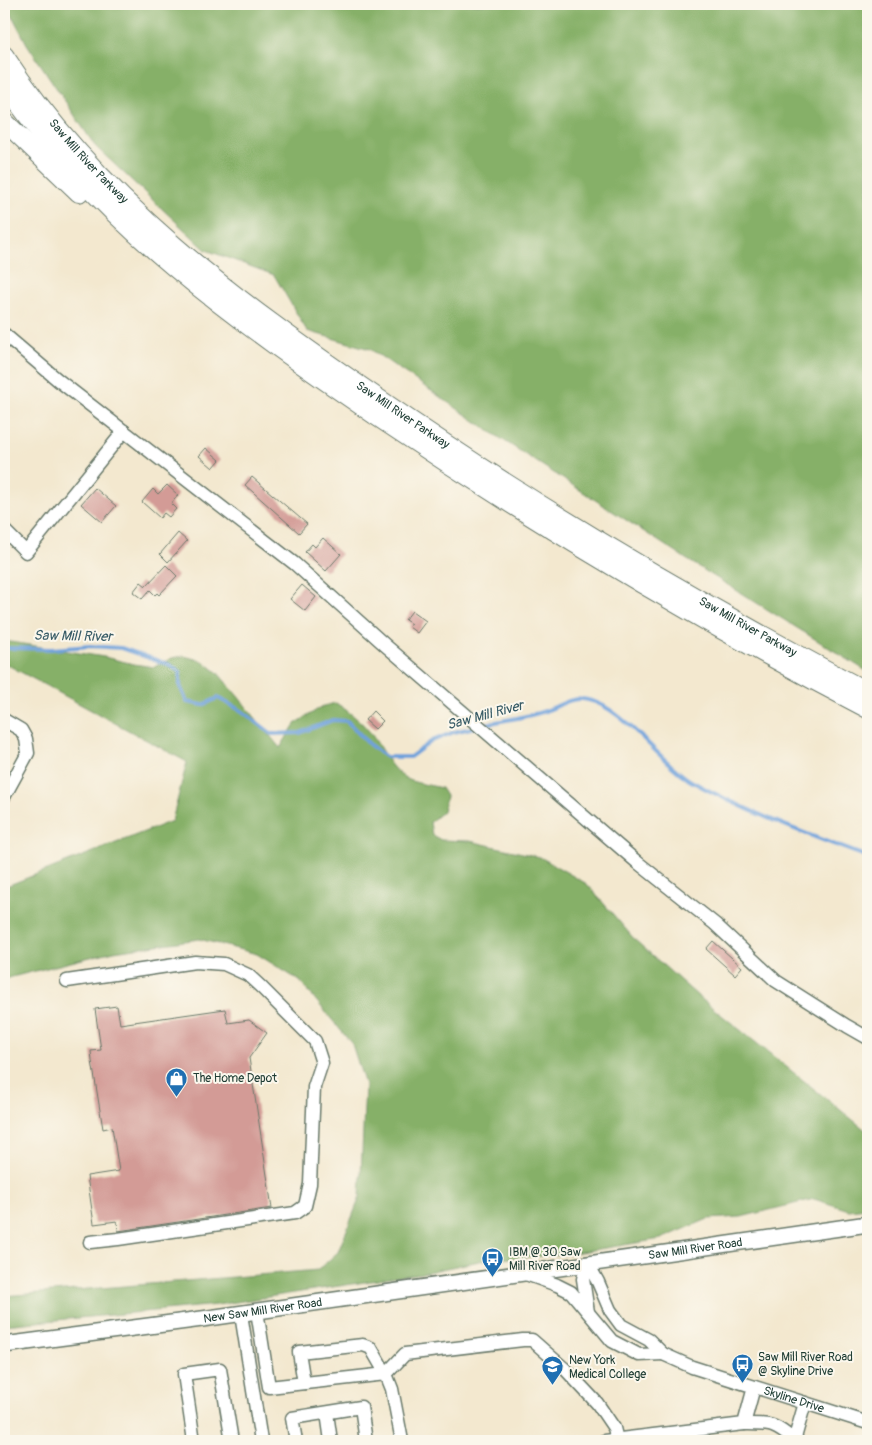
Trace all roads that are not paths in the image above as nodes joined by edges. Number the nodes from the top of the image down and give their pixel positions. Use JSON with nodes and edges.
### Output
{"nodes":[{"id":1,"x":4,"y":55,"type":"edge"},
{"id":2,"x":4,"y":83,"type":"edge"},
{"id":3,"x":4,"y":121,"type":"edge"},
{"id":4,"x":175,"y":267,"type":"junction"},
{"id":5,"x":4,"y":334,"type":"edge"},
{"id":6,"x":124,"y":431,"type":"junction"},
{"id":7,"x":4,"y":530,"type":"edge"},
{"id":8,"x":868,"y":692,"type":"edge"},
{"id":9,"x":868,"y":710,"type":"edge"},
{"id":10,"x":4,"y":720,"type":"edge"},
{"id":11,"x":4,"y":797,"type":"edge"},
{"id":12,"x":67,"y":981,"type":"dead end"},
{"id":13,"x":868,"y":1038,"type":"edge"},
{"id":14,"x":868,"y":1224,"type":"edge"},
{"id":15,"x":90,"y":1242,"type":"dead end"},
{"id":16,"x":588,"y":1264,"type":"junction"},
{"id":17,"x":522,"y":1273,"type":"junction"},
{"id":18,"x":257,"y":1311,"type":"junction"},
{"id":19,"x":588,"y":1313,"type":"junction"},
{"id":20,"x":241,"y":1314,"type":"junction"},
{"id":21,"x":4,"y":1345,"type":"edge"},
{"id":22,"x":663,"y":1354,"type":"junction"},
{"id":23,"x":386,"y":1374,"type":"junction"},
{"id":24,"x":304,"y":1383,"type":"junction"},
{"id":25,"x":272,"y":1386,"type":"junction"},
{"id":26,"x":754,"y":1387,"type":"junction"},
{"id":27,"x":255,"y":1400,"type":"junction"},
{"id":28,"x":805,"y":1403,"type":"junction"},
{"id":29,"x":327,"y":1413,"type":"junction"},
{"id":30,"x":868,"y":1423,"type":"edge"},
{"id":31,"x":744,"y":1424,"type":"junction"},
{"id":32,"x":610,"y":1440,"type":"edge"},
{"id":33,"x":194,"y":1441,"type":"edge"},
{"id":34,"x":232,"y":1441,"type":"edge"},
{"id":35,"x":261,"y":1441,"type":"edge"},
{"id":36,"x":296,"y":1441,"type":"edge"},
{"id":37,"x":331,"y":1441,"type":"edge"},
{"id":38,"x":366,"y":1441,"type":"edge"},
{"id":39,"x":402,"y":1441,"type":"edge"},
{"id":40,"x":794,"y":1441,"type":"edge"}],
"edges":[{"from":1,"to":8,"type":"highway","name":"Saw Mill River Parkway"},
{"from":2,"to":4,"type":"highway","name":"Saw Mill River Parkway"},
{"from":3,"to":4,"type":"highway"},
{"from":4,"to":9,"type":"highway","name":"Saw Mill River Parkway"},
{"from":5,"to":6,"type":"street"},
{"from":6,"to":7,"type":"street"},
{"from":6,"to":13,"type":"street"},
{"from":10,"to":11,"type":"street"},
{"from":12,"to":15,"type":"street"},
{"from":14,"to":16,"type":"main road","name":"Saw Mill River Road"},
{"from":16,"to":17,"type":"main road","name":"Saw Mill River Road"},
{"from":16,"to":19,"type":"street"},
{"from":16,"to":22,"type":"street","name":"Skyline Drive"},
{"from":17,"to":18,"type":"main road","name":"New Saw Mill River Road"},
{"from":17,"to":19,"type":"street","name":"Skyline Drive"},
{"from":18,"to":20,"type":"main road","name":"New Saw Mill River Road"},
{"from":18,"to":25,"type":"street"},
{"from":19,"to":22,"type":"street","name":"Skyline Drive"},
{"from":20,"to":21,"type":"main road","name":"New Saw Mill River Road"},
{"from":20,"to":27,"type":"street"},
{"from":22,"to":26,"type":"street","name":"Skyline Drive"},
{"from":23,"to":24,"type":"street"},
{"from":23,"to":24,"type":"street"},
{"from":23,"to":32,"type":"street"},
{"from":23,"to":39,"type":"street"},
{"from":24,"to":25,"type":"street"},
{"from":25,"to":27,"type":"street"},
{"from":26,"to":28,"type":"street","name":"Skyline Drive"},
{"from":26,"to":31,"type":"street"},
{"from":27,"to":35,"type":"street"},
{"from":28,"to":30,"type":"street","name":"Skyline Drive"},
{"from":28,"to":40,"type":"street"},
{"from":29,"to":36,"type":"street"},
{"from":29,"to":37,"type":"street"},
{"from":29,"to":38,"type":"street"},
{"from":31,"to":32,"type":"street"},
{"from":31,"to":40,"type":"street"},
{"from":33,"to":34,"type":"street"}]}
